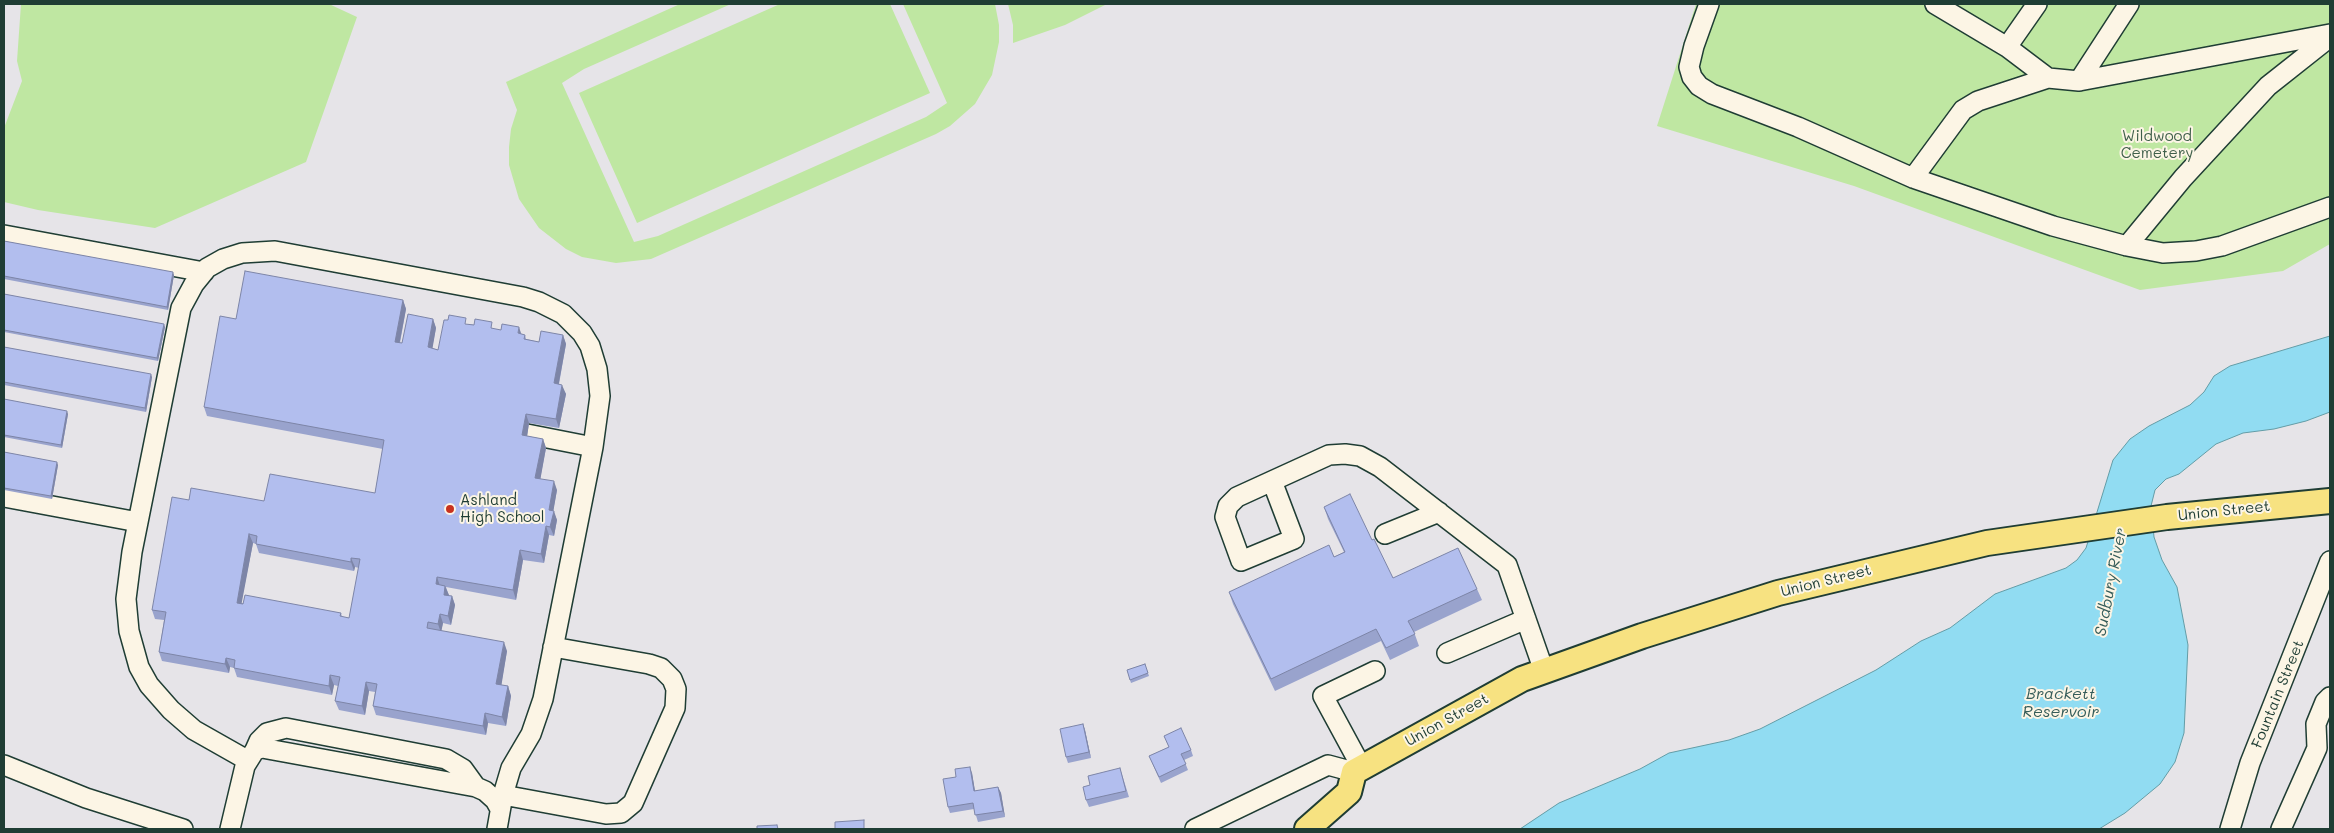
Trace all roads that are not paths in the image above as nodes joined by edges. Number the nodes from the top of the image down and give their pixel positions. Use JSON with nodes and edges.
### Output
{"nodes":[{"id":1,"x":1709,"y":4,"type":"edge"},
{"id":2,"x":1935,"y":4,"type":"edge"},
{"id":3,"x":2038,"y":4,"type":"edge"},
{"id":4,"x":2129,"y":4,"type":"edge"},
{"id":5,"x":2330,"y":35,"type":"edge"},
{"id":6,"x":2007,"y":47,"type":"junction"},
{"id":7,"x":2048,"y":78,"type":"junction"},
{"id":8,"x":2079,"y":82,"type":"junction"},
{"id":9,"x":1913,"y":178,"type":"junction"},
{"id":10,"x":2330,"y":207,"type":"edge"},
{"id":11,"x":4,"y":235,"type":"edge"},
{"id":12,"x":2127,"y":246,"type":"junction"},
{"id":13,"x":204,"y":272,"type":"junction"},
{"id":14,"x":527,"y":434,"type":"edge"},
{"id":15,"x":593,"y":447,"type":"junction"},
{"id":16,"x":1272,"y":481,"type":"dead end"},
{"id":17,"x":4,"y":497,"type":"edge"},
{"id":18,"x":2330,"y":501,"type":"edge"},
{"id":19,"x":1439,"y":512,"type":"junction"},
{"id":20,"x":138,"y":522,"type":"junction"},
{"id":21,"x":1385,"y":534,"type":"dead end"},
{"id":22,"x":2330,"y":561,"type":"edge"},
{"id":23,"x":1526,"y":619,"type":"junction"},
{"id":24,"x":553,"y":647,"type":"junction"},
{"id":25,"x":1447,"y":653,"type":"dead end"},
{"id":26,"x":1544,"y":670,"type":"junction"},
{"id":27,"x":1375,"y":671,"type":"dead end"},
{"id":28,"x":2330,"y":697,"type":"edge"},
{"id":29,"x":251,"y":755,"type":"junction"},
{"id":30,"x":4,"y":765,"type":"edge"},
{"id":31,"x":1358,"y":770,"type":"junction"},
{"id":32,"x":502,"y":802,"type":"junction"},
{"id":33,"x":183,"y":829,"type":"edge"},
{"id":34,"x":230,"y":829,"type":"edge"},
{"id":35,"x":497,"y":829,"type":"edge"},
{"id":36,"x":1195,"y":829,"type":"edge"},
{"id":37,"x":1307,"y":829,"type":"edge"},
{"id":38,"x":2230,"y":829,"type":"edge"},
{"id":39,"x":2281,"y":829,"type":"edge"}],
"edges":[{"from":1,"to":9,"type":"street"},
{"from":2,"to":6,"type":"street"},
{"from":3,"to":6,"type":"street"},
{"from":4,"to":8,"type":"street"},
{"from":5,"to":8,"type":"street"},
{"from":5,"to":12,"type":"street"},
{"from":6,"to":7,"type":"street"},
{"from":7,"to":8,"type":"street"},
{"from":7,"to":9,"type":"street"},
{"from":9,"to":12,"type":"street"},
{"from":10,"to":12,"type":"street"},
{"from":11,"to":13,"type":"street"},
{"from":13,"to":15,"type":"street"},
{"from":13,"to":20,"type":"street"},
{"from":14,"to":15,"type":"street"},
{"from":15,"to":24,"type":"street"},
{"from":16,"to":19,"type":"street"},
{"from":17,"to":20,"type":"street"},
{"from":18,"to":26,"type":"main road","name":"Union Street"},
{"from":19,"to":21,"type":"street"},
{"from":19,"to":23,"type":"street"},
{"from":20,"to":29,"type":"street"},
{"from":22,"to":38,"type":"street","name":"Fountain Street"},
{"from":23,"to":25,"type":"street"},
{"from":23,"to":26,"type":"street"},
{"from":24,"to":32,"type":"street"},
{"from":24,"to":32,"type":"street"},
{"from":26,"to":31,"type":"main road","name":"Union Street"},
{"from":27,"to":31,"type":"street"},
{"from":28,"to":39,"type":"street"},
{"from":29,"to":32,"type":"street"},
{"from":29,"to":34,"type":"street"},
{"from":30,"to":33,"type":"street"},
{"from":31,"to":36,"type":"street"},
{"from":31,"to":37,"type":"main road"},
{"from":32,"to":35,"type":"street"}]}
